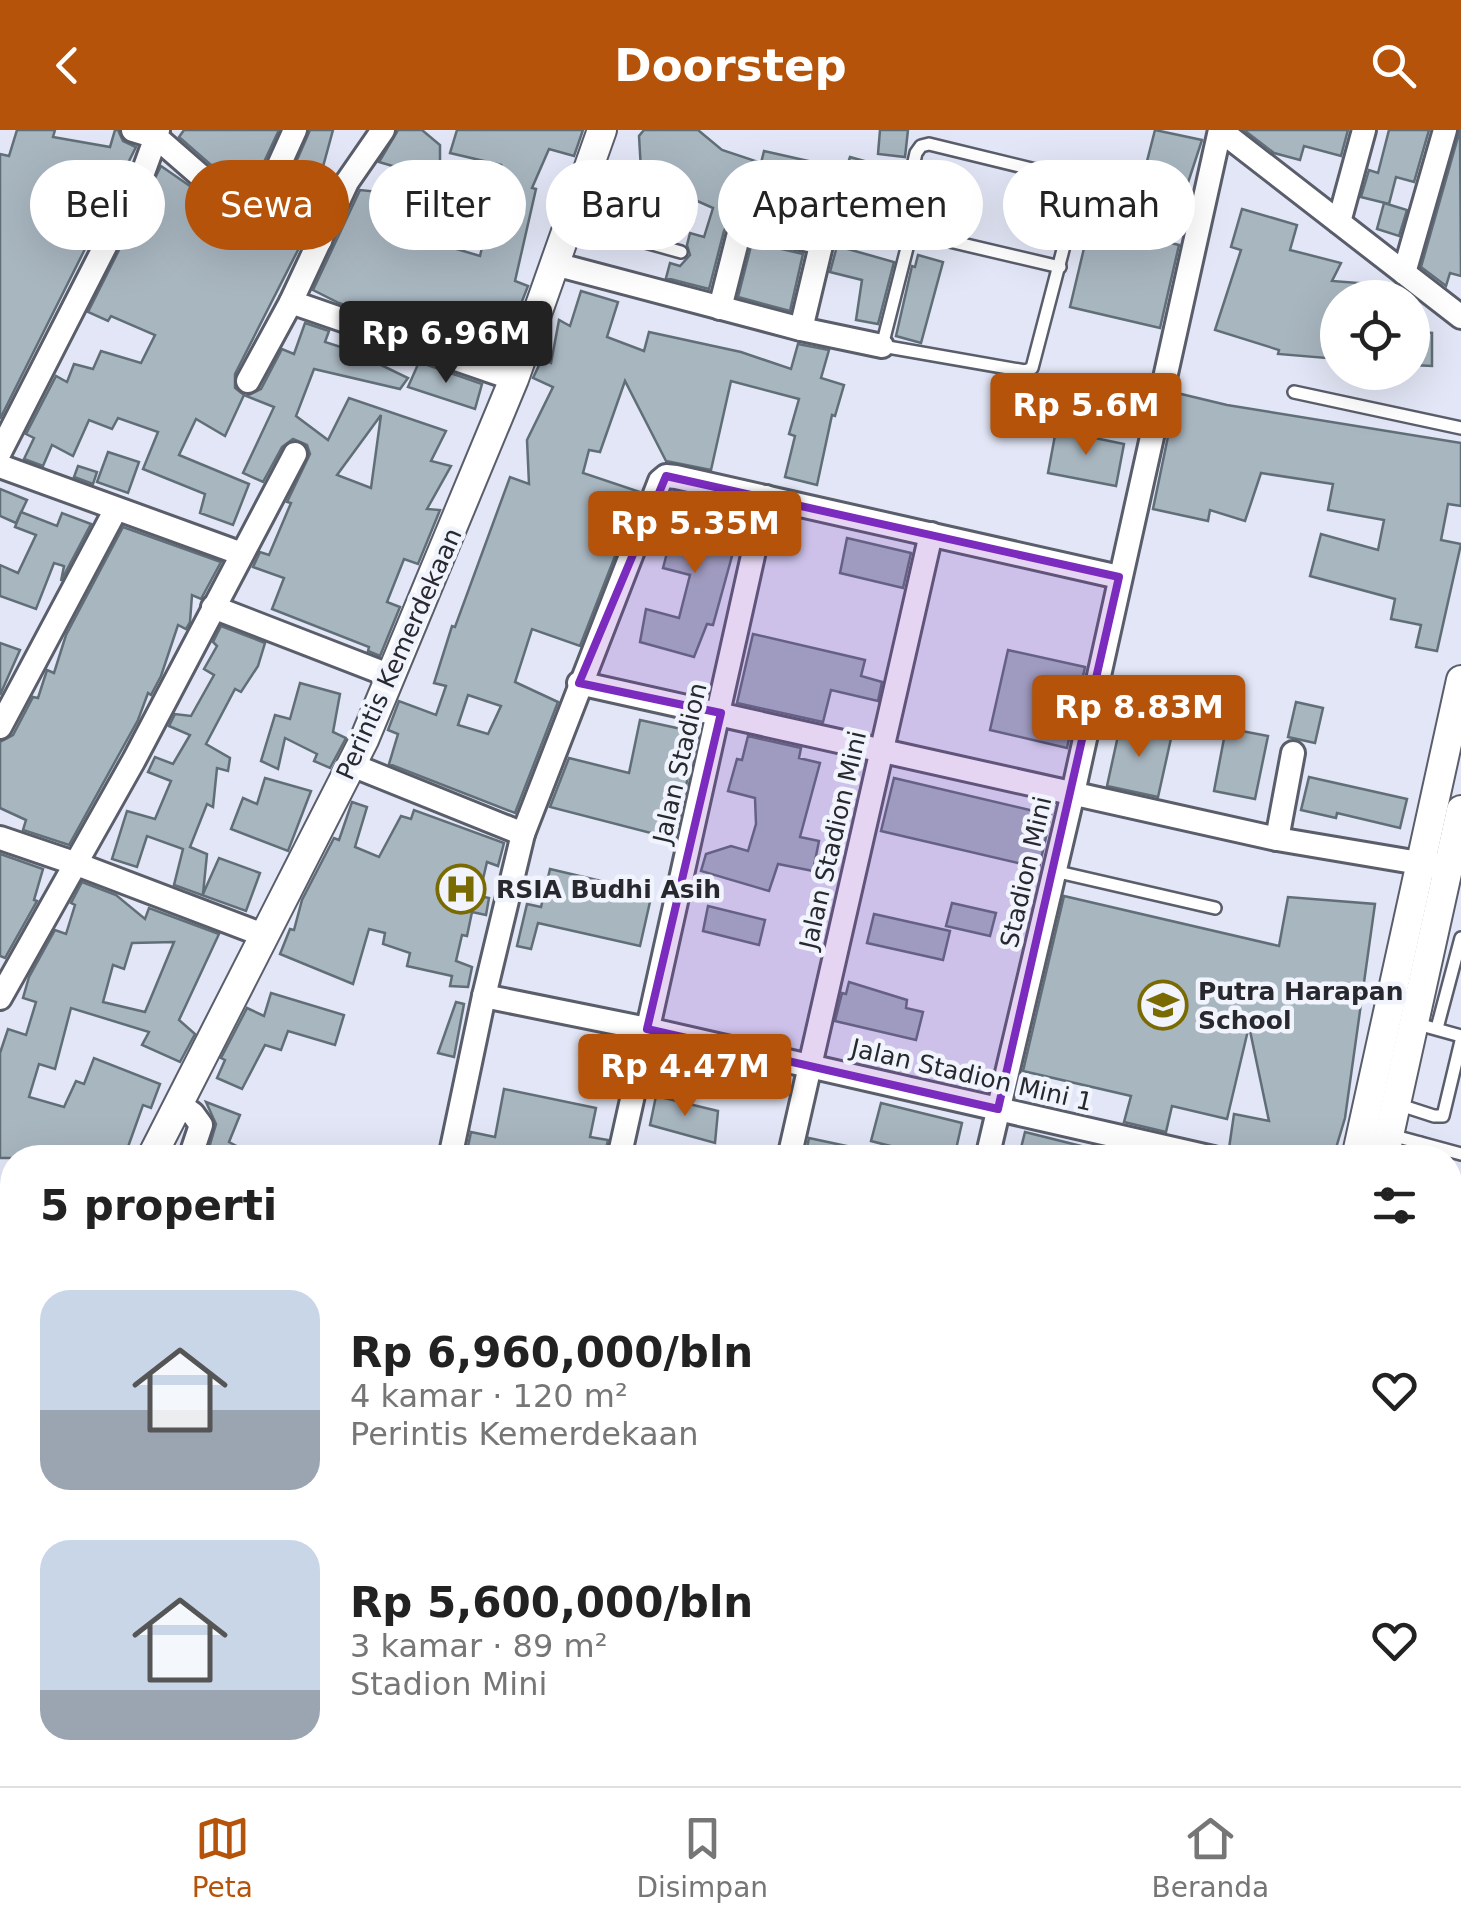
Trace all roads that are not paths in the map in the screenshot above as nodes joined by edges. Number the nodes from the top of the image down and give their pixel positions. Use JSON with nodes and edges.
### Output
{"nodes":[{"id":1,"x":294,"y":130,"type":"edge"},
{"id":2,"x":383,"y":130,"type":"edge"},
{"id":3,"x":602,"y":130,"type":"edge"},
{"id":4,"x":1220,"y":130,"type":"edge"},
{"id":5,"x":1364,"y":130,"type":"edge"},
{"id":6,"x":1444,"y":130,"type":"edge"},
{"id":7,"x":149,"y":132,"type":"edge"},
{"id":8,"x":281,"y":160,"type":"edge"},
{"id":9,"x":592,"y":160,"type":"edge"},
{"id":10,"x":916,"y":160,"type":"edge"},
{"id":11,"x":185,"y":163,"type":"edge"},
{"id":12,"x":349,"y":178,"type":"edge"},
{"id":13,"x":579,"y":196,"type":"joint"},
{"id":14,"x":1339,"y":222,"type":"junction"},
{"id":15,"x":983,"y":249,"type":"edge"},
{"id":16,"x":316,"y":250,"type":"edge"},
{"id":17,"x":560,"y":250,"type":"edge"},
{"id":18,"x":677,"y":250,"type":"edge"},
{"id":19,"x":735,"y":250,"type":"edge"},
{"id":20,"x":820,"y":250,"type":"edge"},
{"id":21,"x":906,"y":250,"type":"edge"},
{"id":22,"x":681,"y":252,"type":"dead end"},
{"id":23,"x":555,"y":264,"type":"junction"},
{"id":24,"x":1060,"y":266,"type":"junction"},
{"id":25,"x":1404,"y":273,"type":"junction"},
{"id":26,"x":291,"y":302,"type":"junction"},
{"id":27,"x":720,"y":308,"type":"junction"},
{"id":28,"x":1461,"y":317,"type":"edge"},
{"id":29,"x":801,"y":329,"type":"junction"},
{"id":30,"x":882,"y":346,"type":"junction"},
{"id":31,"x":514,"y":379,"type":"junction"},
{"id":32,"x":248,"y":381,"type":"dead end"},
{"id":33,"x":1294,"y":392,"type":"dead end"},
{"id":34,"x":1461,"y":428,"type":"edge"},
{"id":35,"x":0,"y":452,"type":"edge"},
{"id":36,"x":295,"y":454,"type":"dead end"},
{"id":37,"x":0,"y":466,"type":"edge"},
{"id":38,"x":766,"y":497,"type":"junction"},
{"id":39,"x":116,"y":509,"type":"junction"},
{"id":40,"x":931,"y":534,"type":"junction"},
{"id":41,"x":242,"y":554,"type":"junction"},
{"id":42,"x":1120,"y":577,"type":"junction"},
{"id":43,"x":213,"y":607,"type":"junction"},
{"id":44,"x":391,"y":676,"type":"junction"},
{"id":45,"x":1461,"y":680,"type":"edge"},
{"id":46,"x":579,"y":683,"type":"junction"},
{"id":47,"x":720,"y":713,"type":"junction"},
{"id":48,"x":0,"y":728,"type":"edge"},
{"id":49,"x":882,"y":750,"type":"junction"},
{"id":50,"x":1293,"y":754,"type":"dead end"},
{"id":51,"x":352,"y":765,"type":"junction"},
{"id":52,"x":1073,"y":793,"type":"junction"},
{"id":53,"x":1460,"y":816,"type":"edge"},
{"id":54,"x":523,"y":834,"type":"junction"},
{"id":55,"x":0,"y":838,"type":"edge"},
{"id":56,"x":1277,"y":839,"type":"junction"},
{"id":57,"x":74,"y":862,"type":"junction"},
{"id":58,"x":1421,"y":862,"type":"junction"},
{"id":59,"x":1455,"y":870,"type":"edge"},
{"id":60,"x":1054,"y":871,"type":"junction"},
{"id":61,"x":1215,"y":908,"type":"dead end"},
{"id":62,"x":263,"y":935,"type":"junction"},
{"id":63,"x":1403,"y":938,"type":"junction"},
{"id":64,"x":1461,"y":938,"type":"edge"},
{"id":65,"x":1444,"y":949,"type":"junction"},
{"id":66,"x":8,"y":962,"type":"edge"},
{"id":67,"x":484,"y":996,"type":"junction"},
{"id":68,"x":0,"y":998,"type":"edge"},
{"id":69,"x":1426,"y":1025,"type":"junction"},
{"id":70,"x":647,"y":1029,"type":"junction"},
{"id":71,"x":1461,"y":1038,"type":"edge"},
{"id":72,"x":809,"y":1066,"type":"junction"},
{"id":73,"x":1396,"y":1103,"type":"junction"},
{"id":74,"x":179,"y":1104,"type":"junction"},
{"id":75,"x":998,"y":1109,"type":"junction"},
{"id":76,"x":1378,"y":1140,"type":"edge"},
{"id":77,"x":1420,"y":1143,"type":"joint"},
{"id":78,"x":158,"y":1145,"type":"edge"},
{"id":79,"x":194,"y":1145,"type":"edge"},
{"id":80,"x":453,"y":1145,"type":"edge"},
{"id":81,"x":622,"y":1145,"type":"edge"},
{"id":82,"x":792,"y":1145,"type":"edge"},
{"id":83,"x":990,"y":1145,"type":"edge"},
{"id":84,"x":1156,"y":1145,"type":"edge"},
{"id":85,"x":1427,"y":1145,"type":"edge"}],
"edges":[{"from":1,"to":8,"type":"street"},
{"from":2,"to":12,"type":"street"},
{"from":3,"to":9,"type":"street","name":"Perintis Kemerdekaan"},
{"from":4,"to":14,"type":"street"},
{"from":4,"to":42,"type":"street","name":"Stadion Mini"},
{"from":5,"to":14,"type":"street"},
{"from":6,"to":25,"type":"street"},
{"from":7,"to":11,"type":"street"},
{"from":7,"to":35,"type":"street"},
{"from":10,"to":24,"type":"lane"},
{"from":13,"to":13,"type":"lane"},
{"from":14,"to":25,"type":"street"},
{"from":15,"to":24,"type":"lane"},
{"from":16,"to":26,"type":"street"},
{"from":17,"to":23,"type":"street","name":"Perintis Kemerdekaan"},
{"from":18,"to":22,"type":"lane"},
{"from":19,"to":27,"type":"street"},
{"from":20,"to":29,"type":"street"},
{"from":21,"to":30,"type":"lane"},
{"from":23,"to":27,"type":"street"},
{"from":23,"to":31,"type":"street","name":"Perintis Kemerdekaan"},
{"from":24,"to":30,"type":"lane"},
{"from":25,"to":28,"type":"street"},
{"from":26,"to":31,"type":"street"},
{"from":26,"to":32,"type":"street"},
{"from":27,"to":29,"type":"street"},
{"from":29,"to":30,"type":"street"},
{"from":31,"to":44,"type":"street","name":"Perintis Kemerdekaan"},
{"from":33,"to":34,"type":"lane"},
{"from":36,"to":41,"type":"street"},
{"from":37,"to":39,"type":"street"},
{"from":38,"to":40,"type":"street"},
{"from":38,"to":46,"type":"street"},
{"from":38,"to":47,"type":"street","name":"Jalan Stadion"},
{"from":39,"to":41,"type":"street"},
{"from":39,"to":48,"type":"street"},
{"from":40,"to":42,"type":"street"},
{"from":40,"to":49,"type":"street","name":"Jalan Stadion Mini"},
{"from":41,"to":43,"type":"street"},
{"from":42,"to":52,"type":"street","name":"Stadion Mini"},
{"from":43,"to":44,"type":"street"},
{"from":43,"to":57,"type":"street"},
{"from":44,"to":51,"type":"street","name":"Perintis Kemerdekaan"},
{"from":45,"to":58,"type":"street"},
{"from":46,"to":47,"type":"street"},
{"from":46,"to":54,"type":"street"},
{"from":47,"to":49,"type":"street"},
{"from":47,"to":70,"type":"street","name":"Jalan Stadion"},
{"from":49,"to":52,"type":"street"},
{"from":49,"to":72,"type":"street","name":"Jalan Stadion Mini"},
{"from":50,"to":56,"type":"street"},
{"from":51,"to":54,"type":"street"},
{"from":51,"to":62,"type":"street","name":"Perintis Kemerdekaan"},
{"from":52,"to":56,"type":"street"},
{"from":52,"to":60,"type":"street","name":"Stadion Mini"},
{"from":53,"to":59,"type":"street"},
{"from":54,"to":67,"type":"street"},
{"from":55,"to":57,"type":"street"},
{"from":56,"to":58,"type":"street"},
{"from":57,"to":62,"type":"street"},
{"from":57,"to":66,"type":"street"},
{"from":58,"to":59,"type":"street"},
{"from":58,"to":63,"type":"street"},
{"from":59,"to":65,"type":"street"},
{"from":60,"to":61,"type":"lane"},
{"from":60,"to":75,"type":"street","name":"Stadion Mini"},
{"from":62,"to":74,"type":"street","name":"Perintis Kemerdekaan"},
{"from":63,"to":65,"type":"lane"},
{"from":63,"to":76,"type":"street"},
{"from":64,"to":65,"type":"lane"},
{"from":65,"to":69,"type":"street"},
{"from":66,"to":68,"type":"street"},
{"from":67,"to":70,"type":"street","name":"Jalan Stadion Mini 1"},
{"from":67,"to":80,"type":"street"},
{"from":69,"to":71,"type":"lane"},
{"from":69,"to":73,"type":"street"},
{"from":70,"to":72,"type":"street","name":"Jalan Stadion Mini 1"},
{"from":70,"to":81,"type":"street","name":"Jalan Stadion"},
{"from":71,"to":73,"type":"lane"},
{"from":72,"to":75,"type":"street","name":"Jalan Stadion Mini 1"},
{"from":72,"to":82,"type":"street","name":"Jalan Stadion Mini"},
{"from":73,"to":76,"type":"street"},
{"from":74,"to":78,"type":"street","name":"Perintis Kemerdekaan"},
{"from":74,"to":79,"type":"street"},
{"from":75,"to":83,"type":"street","name":"Stadion Mini"},
{"from":75,"to":84,"type":"street","name":"Jalan Stadion Mini 1"},
{"from":76,"to":77,"type":"lane"},
{"from":77,"to":85,"type":"lane"}]}
